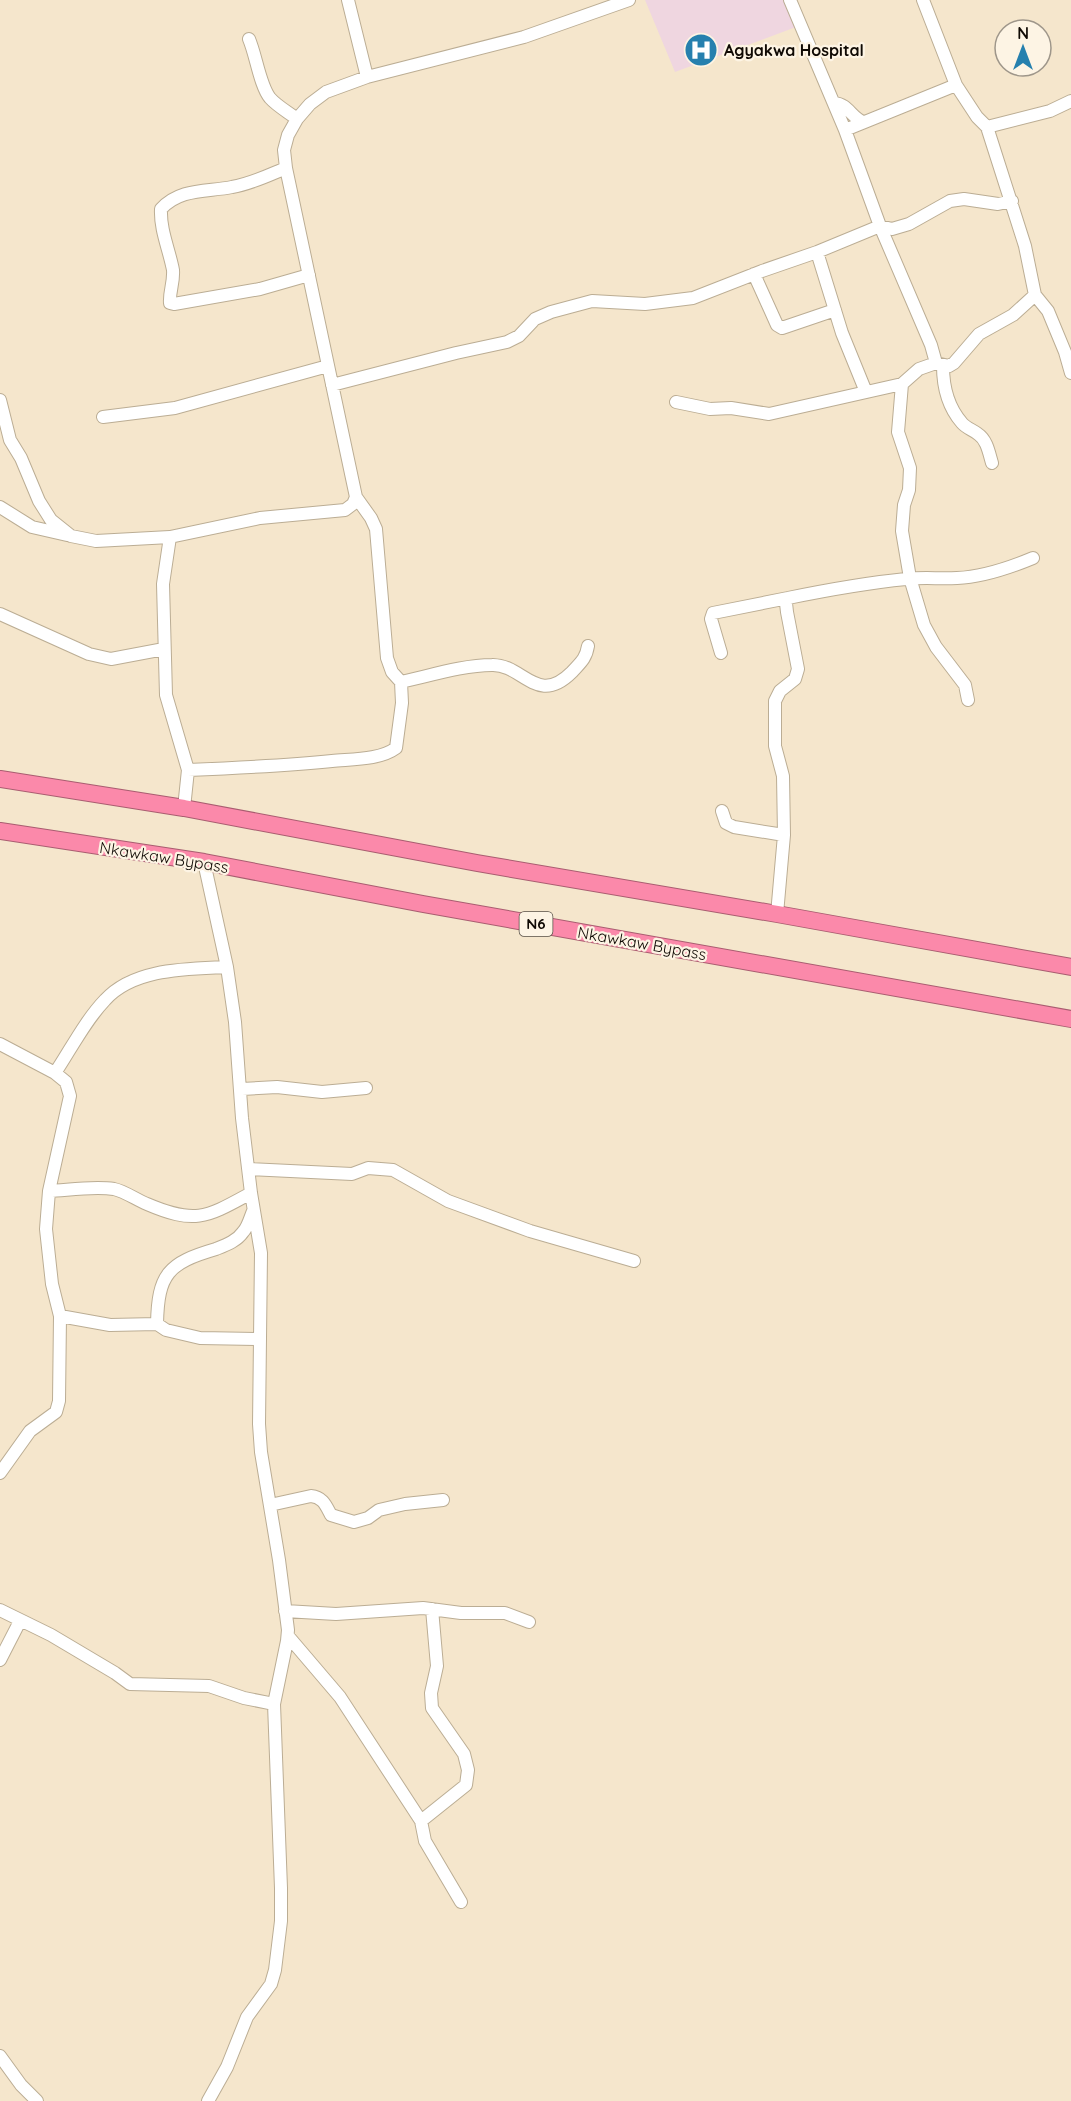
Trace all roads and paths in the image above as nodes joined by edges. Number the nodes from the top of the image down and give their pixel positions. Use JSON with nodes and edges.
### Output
{"nodes":[{"id":1,"x":348,"y":0,"type":"edge"},
{"id":2,"x":629,"y":0,"type":"edge"},
{"id":3,"x":790,"y":0,"type":"edge"},
{"id":4,"x":924,"y":0,"type":"edge"},
{"id":5,"x":249,"y":39,"type":"dead end"},
{"id":6,"x":367,"y":77,"type":"junction"},
{"id":7,"x":956,"y":85,"type":"junction"},
{"id":8,"x":1071,"y":101,"type":"edge"},
{"id":9,"x":834,"y":103,"type":"junction"},
{"id":10,"x":297,"y":119,"type":"junction"},
{"id":11,"x":863,"y":122,"type":"junction"},
{"id":12,"x":987,"y":127,"type":"junction"},
{"id":13,"x":845,"y":130,"type":"junction"},
{"id":14,"x":286,"y":168,"type":"junction"},
{"id":15,"x":1012,"y":201,"type":"junction"},
{"id":16,"x":880,"y":226,"type":"junction"},
{"id":17,"x":817,"y":252,"type":"junction"},
{"id":18,"x":754,"y":274,"type":"junction"},
{"id":19,"x":309,"y":275,"type":"junction"},
{"id":20,"x":1035,"y":295,"type":"junction"},
{"id":21,"x":835,"y":310,"type":"junction"},
{"id":22,"x":1068,"y":352,"type":"edge"},
{"id":23,"x":939,"y":364,"type":"junction"},
{"id":24,"x":328,"y":366,"type":"junction"},
{"id":25,"x":1071,"y":373,"type":"edge"},
{"id":26,"x":902,"y":384,"type":"junction"},
{"id":27,"x":332,"y":385,"type":"junction"},
{"id":28,"x":866,"y":392,"type":"junction"},
{"id":29,"x":0,"y":400,"type":"edge"},
{"id":30,"x":676,"y":402,"type":"dead end"},
{"id":31,"x":103,"y":417,"type":"dead end"},
{"id":32,"x":992,"y":463,"type":"dead end"},
{"id":33,"x":356,"y":497,"type":"junction"},
{"id":34,"x":0,"y":507,"type":"edge"},
{"id":35,"x":71,"y":536,"type":"junction"},
{"id":36,"x":170,"y":537,"type":"junction"},
{"id":37,"x":1032,"y":558,"type":"dead end"},
{"id":38,"x":910,"y":579,"type":"junction"},
{"id":39,"x":788,"y":598,"type":"junction"},
{"id":40,"x":0,"y":614,"type":"edge"},
{"id":41,"x":588,"y":646,"type":"dead end"},
{"id":42,"x":164,"y":649,"type":"junction"},
{"id":43,"x":721,"y":653,"type":"dead end"},
{"id":44,"x":400,"y":681,"type":"junction"},
{"id":45,"x":968,"y":700,"type":"dead end"},
{"id":46,"x":188,"y":770,"type":"junction"},
{"id":47,"x":0,"y":778,"type":"edge"},
{"id":48,"x":183,"y":808,"type":"junction"},
{"id":49,"x":722,"y":811,"type":"dead end"},
{"id":50,"x":0,"y":831,"type":"edge"},
{"id":51,"x":784,"y":835,"type":"junction"},
{"id":52,"x":204,"y":862,"type":"junction"},
{"id":53,"x":777,"y":914,"type":"junction"},
{"id":54,"x":227,"y":967,"type":"junction"},
{"id":55,"x":1071,"y":967,"type":"edge"},
{"id":56,"x":1071,"y":1019,"type":"edge"},
{"id":57,"x":0,"y":1044,"type":"edge"},
{"id":58,"x":55,"y":1073,"type":"junction"},
{"id":59,"x":366,"y":1088,"type":"dead end"},
{"id":60,"x":242,"y":1089,"type":"junction"},
{"id":61,"x":249,"y":1169,"type":"junction"},
{"id":62,"x":49,"y":1191,"type":"junction"},
{"id":63,"x":251,"y":1193,"type":"junction"},
{"id":64,"x":253,"y":1210,"type":"junction"},
{"id":65,"x":634,"y":1261,"type":"dead end"},
{"id":66,"x":60,"y":1316,"type":"junction"},
{"id":67,"x":156,"y":1324,"type":"junction"},
{"id":68,"x":260,"y":1339,"type":"junction"},
{"id":69,"x":0,"y":1473,"type":"edge"},
{"id":70,"x":443,"y":1500,"type":"dead end"},
{"id":71,"x":270,"y":1505,"type":"junction"},
{"id":72,"x":432,"y":1609,"type":"junction"},
{"id":73,"x":0,"y":1610,"type":"edge"},
{"id":74,"x":285,"y":1611,"type":"junction"},
{"id":75,"x":20,"y":1621,"type":"junction"},
{"id":76,"x":530,"y":1622,"type":"dead end"},
{"id":77,"x":288,"y":1636,"type":"junction"},
{"id":78,"x":0,"y":1660,"type":"edge"},
{"id":79,"x":274,"y":1704,"type":"junction"},
{"id":80,"x":421,"y":1821,"type":"junction"},
{"id":81,"x":461,"y":1902,"type":"dead end"},
{"id":82,"x":0,"y":2056,"type":"edge"},
{"id":83,"x":37,"y":2101,"type":"edge"},
{"id":84,"x":208,"y":2101,"type":"edge"}],
"edges":[{"from":1,"to":6,"type":"street"},
{"from":2,"to":6,"type":"street"},
{"from":3,"to":9,"type":"street"},
{"from":4,"to":7,"type":"street"},
{"from":5,"to":10,"type":"street"},
{"from":6,"to":10,"type":"street"},
{"from":7,"to":11,"type":"street"},
{"from":7,"to":12,"type":"street"},
{"from":8,"to":12,"type":"street"},
{"from":9,"to":11,"type":"street"},
{"from":9,"to":13,"type":"street"},
{"from":10,"to":14,"type":"street"},
{"from":11,"to":13,"type":"street"},
{"from":12,"to":15,"type":"street"},
{"from":13,"to":16,"type":"street"},
{"from":14,"to":19,"type":"street"},
{"from":14,"to":19,"type":"street"},
{"from":15,"to":16,"type":"street"},
{"from":15,"to":20,"type":"street"},
{"from":16,"to":17,"type":"street"},
{"from":16,"to":23,"type":"street"},
{"from":17,"to":18,"type":"street"},
{"from":17,"to":21,"type":"street"},
{"from":18,"to":21,"type":"street"},
{"from":18,"to":27,"type":"street"},
{"from":19,"to":24,"type":"street"},
{"from":20,"to":22,"type":"street"},
{"from":20,"to":23,"type":"street"},
{"from":21,"to":28,"type":"street"},
{"from":22,"to":25,"type":"street"},
{"from":23,"to":26,"type":"street"},
{"from":23,"to":32,"type":"street"},
{"from":24,"to":27,"type":"street"},
{"from":24,"to":31,"type":"street"},
{"from":26,"to":28,"type":"street"},
{"from":26,"to":38,"type":"street"},
{"from":27,"to":33,"type":"street"},
{"from":28,"to":30,"type":"street"},
{"from":29,"to":35,"type":"street"},
{"from":33,"to":36,"type":"street"},
{"from":33,"to":44,"type":"street"},
{"from":34,"to":35,"type":"street"},
{"from":35,"to":36,"type":"street"},
{"from":36,"to":42,"type":"street"},
{"from":37,"to":38,"type":"street"},
{"from":38,"to":39,"type":"street"},
{"from":38,"to":45,"type":"street"},
{"from":39,"to":43,"type":"street"},
{"from":39,"to":51,"type":"street"},
{"from":40,"to":42,"type":"street"},
{"from":41,"to":44,"type":"street"},
{"from":42,"to":46,"type":"street"},
{"from":44,"to":46,"type":"street"},
{"from":46,"to":48,"type":"street"},
{"from":47,"to":48,"type":"highway"},
{"from":48,"to":53,"type":"highway"},
{"from":49,"to":51,"type":"street"},
{"from":50,"to":52,"type":"highway","name":"Nkawkaw Bypass","number":"N6"},
{"from":51,"to":53,"type":"street"},
{"from":52,"to":54,"type":"street"},
{"from":52,"to":56,"type":"highway","name":"Nkawkaw Bypass","number":"N6"},
{"from":53,"to":55,"type":"highway"},
{"from":54,"to":58,"type":"street"},
{"from":54,"to":60,"type":"street"},
{"from":57,"to":58,"type":"street"},
{"from":58,"to":62,"type":"street"},
{"from":59,"to":60,"type":"street"},
{"from":60,"to":61,"type":"street"},
{"from":61,"to":63,"type":"street"},
{"from":61,"to":65,"type":"street"},
{"from":62,"to":63,"type":"street"},
{"from":62,"to":66,"type":"street"},
{"from":63,"to":64,"type":"street"},
{"from":64,"to":67,"type":"street"},
{"from":64,"to":68,"type":"street"},
{"from":66,"to":67,"type":"street"},
{"from":66,"to":69,"type":"street"},
{"from":67,"to":68,"type":"street"},
{"from":68,"to":71,"type":"street"},
{"from":70,"to":71,"type":"street"},
{"from":71,"to":74,"type":"street"},
{"from":72,"to":74,"type":"street"},
{"from":72,"to":76,"type":"street"},
{"from":72,"to":80,"type":"street"},
{"from":73,"to":75,"type":"street"},
{"from":74,"to":77,"type":"street"},
{"from":75,"to":78,"type":"street"},
{"from":75,"to":79,"type":"street"},
{"from":77,"to":79,"type":"street"},
{"from":77,"to":80,"type":"street"},
{"from":79,"to":84,"type":"street"},
{"from":80,"to":81,"type":"street"},
{"from":82,"to":83,"type":"street"}]}
